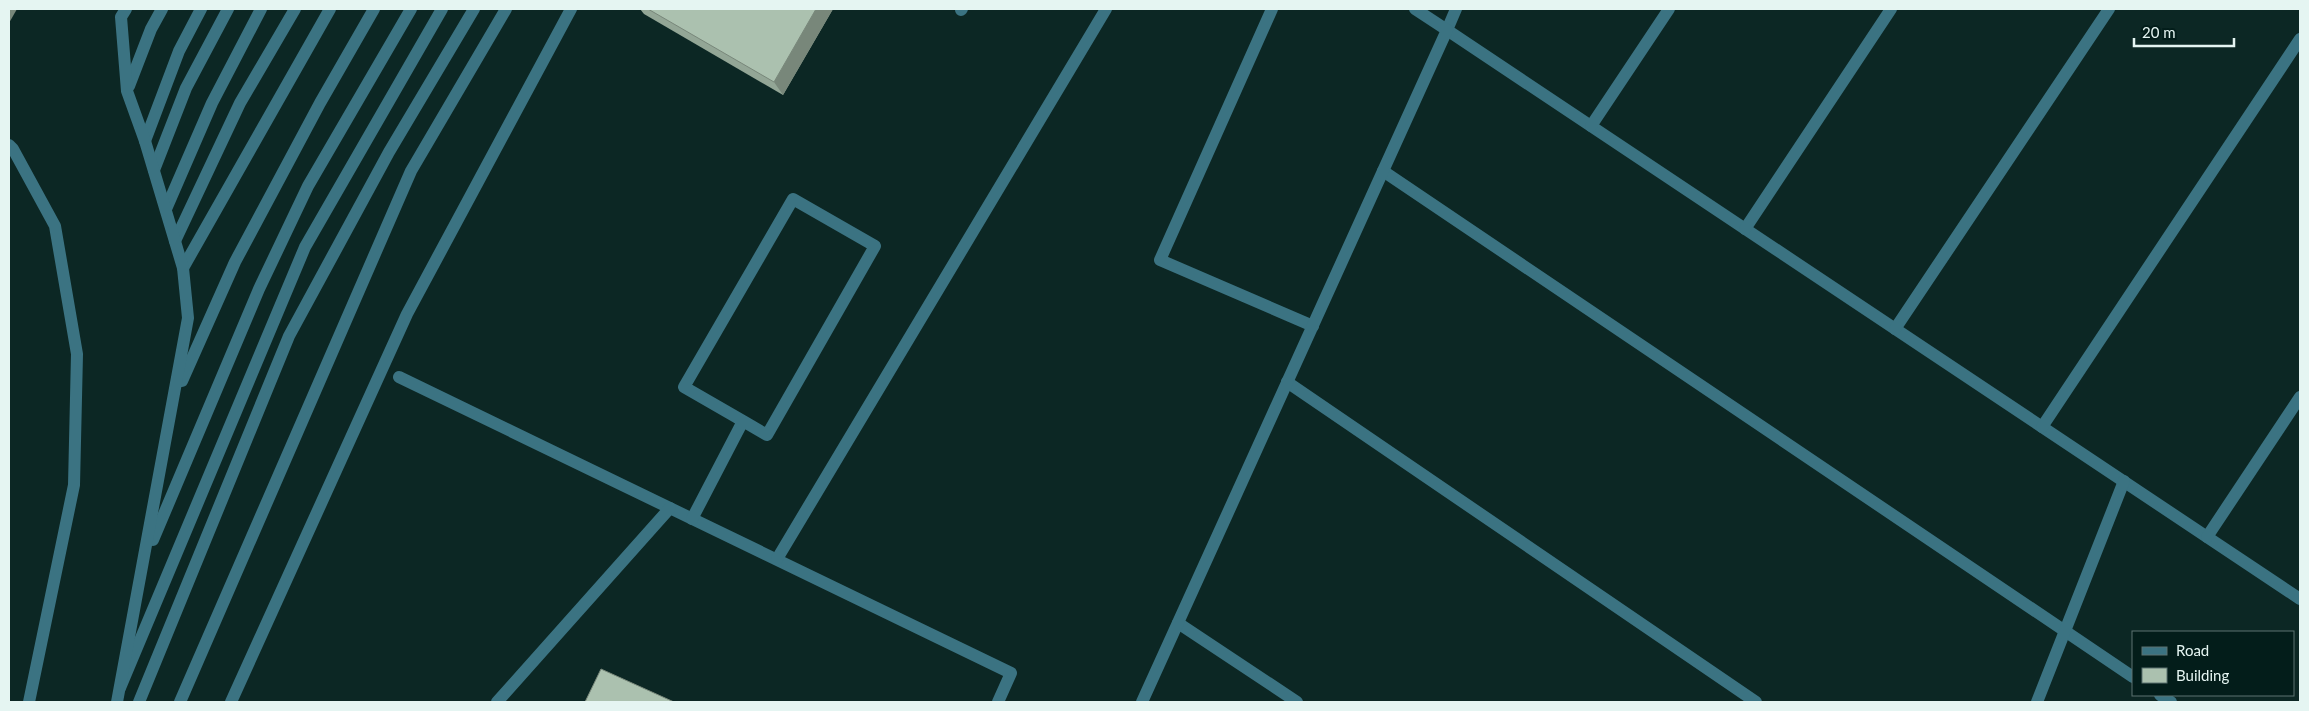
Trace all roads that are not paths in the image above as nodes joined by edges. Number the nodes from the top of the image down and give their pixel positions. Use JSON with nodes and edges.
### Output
{"nodes":[{"id":1,"x":126,"y":9,"type":"edge"},
{"id":2,"x":162,"y":9,"type":"edge"},
{"id":3,"x":201,"y":9,"type":"edge"},
{"id":4,"x":228,"y":9,"type":"edge"},
{"id":5,"x":261,"y":9,"type":"edge"},
{"id":6,"x":295,"y":9,"type":"edge"},
{"id":7,"x":330,"y":9,"type":"edge"},
{"id":8,"x":374,"y":9,"type":"edge"},
{"id":9,"x":411,"y":9,"type":"edge"},
{"id":10,"x":442,"y":9,"type":"edge"},
{"id":11,"x":474,"y":9,"type":"edge"},
{"id":12,"x":506,"y":9,"type":"edge"},
{"id":13,"x":571,"y":9,"type":"edge"},
{"id":14,"x":1106,"y":9,"type":"edge"},
{"id":15,"x":1272,"y":9,"type":"edge"},
{"id":16,"x":1415,"y":9,"type":"edge"},
{"id":17,"x":1456,"y":9,"type":"edge"},
{"id":18,"x":1669,"y":9,"type":"edge"},
{"id":19,"x":1891,"y":9,"type":"edge"},
{"id":20,"x":2109,"y":9,"type":"edge"},
{"id":21,"x":1447,"y":30,"type":"junction"},
{"id":22,"x":2300,"y":39,"type":"edge"},
{"id":23,"x":127,"y":91,"type":"junction"},
{"id":24,"x":1591,"y":126,"type":"junction"},
{"id":25,"x":146,"y":140,"type":"junction"},
{"id":26,"x":9,"y":145,"type":"edge"},
{"id":27,"x":154,"y":170,"type":"junction"},
{"id":28,"x":1383,"y":170,"type":"junction"},
{"id":29,"x":166,"y":209,"type":"junction"},
{"id":30,"x":1745,"y":229,"type":"junction"},
{"id":31,"x":175,"y":241,"type":"junction"},
{"id":32,"x":183,"y":268,"type":"junction"},
{"id":33,"x":1313,"y":326,"type":"junction"},
{"id":34,"x":1895,"y":329,"type":"junction"},
{"id":35,"x":399,"y":377,"type":"dead end"},
{"id":36,"x":1287,"y":382,"type":"junction"},
{"id":37,"x":2300,"y":397,"type":"edge"},
{"id":38,"x":174,"y":399,"type":"junction"},
{"id":39,"x":743,"y":421,"type":"junction"},
{"id":40,"x":2042,"y":427,"type":"junction"},
{"id":41,"x":2124,"y":481,"type":"junction"},
{"id":42,"x":670,"y":508,"type":"junction"},
{"id":43,"x":692,"y":519,"type":"junction"},
{"id":44,"x":2207,"y":537,"type":"junction"},
{"id":45,"x":777,"y":560,"type":"junction"},
{"id":46,"x":143,"y":563,"type":"junction"},
{"id":47,"x":2300,"y":599,"type":"edge"},
{"id":48,"x":1178,"y":623,"type":"junction"},
{"id":49,"x":2064,"y":631,"type":"junction"},
{"id":50,"x":2132,"y":675,"type":"edge"},
{"id":51,"x":120,"y":688,"type":"junction"},
{"id":52,"x":29,"y":702,"type":"edge"},
{"id":53,"x":117,"y":702,"type":"edge"},
{"id":54,"x":139,"y":702,"type":"edge"},
{"id":55,"x":180,"y":702,"type":"edge"},
{"id":56,"x":230,"y":702,"type":"edge"},
{"id":57,"x":497,"y":702,"type":"edge"},
{"id":58,"x":998,"y":702,"type":"edge"},
{"id":59,"x":1142,"y":702,"type":"edge"},
{"id":60,"x":1297,"y":702,"type":"edge"},
{"id":61,"x":1756,"y":702,"type":"edge"},
{"id":62,"x":2036,"y":702,"type":"edge"}],
"edges":[{"from":1,"to":23,"type":"street"},
{"from":2,"to":23,"type":"street"},
{"from":3,"to":25,"type":"street"},
{"from":4,"to":27,"type":"street"},
{"from":5,"to":29,"type":"street"},
{"from":6,"to":31,"type":"street"},
{"from":7,"to":32,"type":"street"},
{"from":8,"to":38,"type":"street"},
{"from":9,"to":46,"type":"street"},
{"from":10,"to":51,"type":"street"},
{"from":11,"to":54,"type":"street"},
{"from":12,"to":55,"type":"street"},
{"from":13,"to":56,"type":"street"},
{"from":14,"to":45,"type":"street"},
{"from":15,"to":33,"type":"street"},
{"from":16,"to":21,"type":"street"},
{"from":17,"to":21,"type":"street"},
{"from":18,"to":24,"type":"street"},
{"from":19,"to":30,"type":"street"},
{"from":20,"to":34,"type":"street"},
{"from":21,"to":24,"type":"street"},
{"from":21,"to":28,"type":"street"},
{"from":22,"to":40,"type":"street"},
{"from":23,"to":25,"type":"street"},
{"from":24,"to":30,"type":"street"},
{"from":25,"to":27,"type":"street"},
{"from":26,"to":52,"type":"street"},
{"from":27,"to":29,"type":"street"},
{"from":28,"to":33,"type":"street"},
{"from":28,"to":49,"type":"street"},
{"from":29,"to":31,"type":"street"},
{"from":30,"to":34,"type":"street"},
{"from":31,"to":32,"type":"street"},
{"from":32,"to":38,"type":"street"},
{"from":33,"to":36,"type":"street"},
{"from":34,"to":40,"type":"street"},
{"from":35,"to":42,"type":"street"},
{"from":36,"to":48,"type":"street"},
{"from":36,"to":61,"type":"street"},
{"from":37,"to":44,"type":"street"},
{"from":38,"to":46,"type":"street"},
{"from":39,"to":39,"type":"street"},
{"from":39,"to":43,"type":"street"},
{"from":40,"to":41,"type":"street"},
{"from":41,"to":44,"type":"street"},
{"from":41,"to":49,"type":"street"},
{"from":42,"to":43,"type":"street"},
{"from":42,"to":57,"type":"street"},
{"from":43,"to":45,"type":"street"},
{"from":44,"to":47,"type":"street"},
{"from":45,"to":58,"type":"street"},
{"from":46,"to":51,"type":"street"},
{"from":48,"to":59,"type":"street"},
{"from":48,"to":60,"type":"street"},
{"from":49,"to":50,"type":"street"},
{"from":49,"to":62,"type":"street"},
{"from":51,"to":53,"type":"street"}]}
